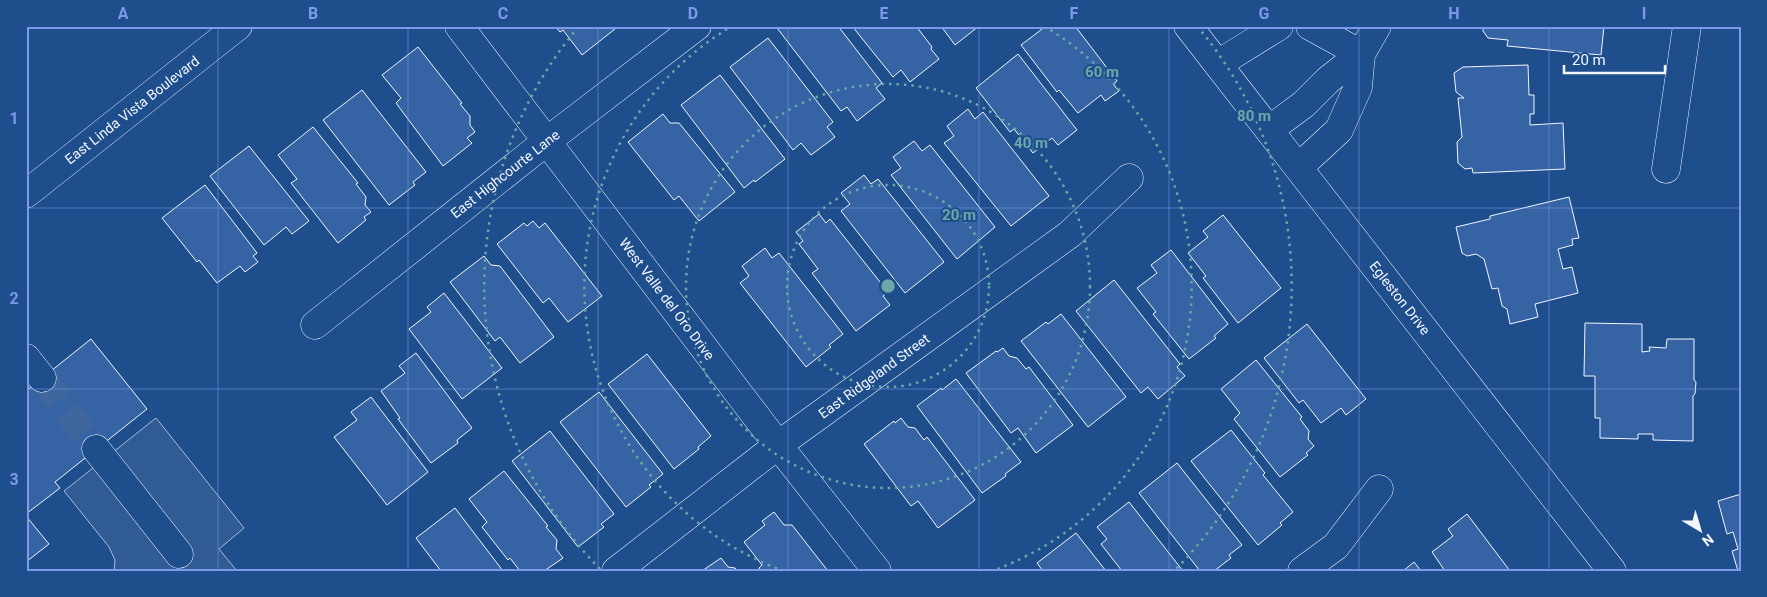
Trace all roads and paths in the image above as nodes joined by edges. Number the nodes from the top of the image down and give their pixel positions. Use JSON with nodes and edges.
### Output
{"nodes":[{"id":1,"x":238,"y":26,"type":"edge"},
{"id":2,"x":459,"y":26,"type":"edge"},
{"id":3,"x":697,"y":26,"type":"edge"},
{"id":4,"x":1188,"y":26,"type":"edge"},
{"id":5,"x":1279,"y":26,"type":"edge"},
{"id":6,"x":1310,"y":26,"type":"edge"},
{"id":7,"x":1377,"y":26,"type":"edge"},
{"id":8,"x":1687,"y":26,"type":"edge"},
{"id":9,"x":1360,"y":54,"type":"junction"},
{"id":10,"x":1218,"y":64,"type":"junction"},
{"id":11,"x":1269,"y":130,"type":"junction"},
{"id":12,"x":547,"y":141,"type":"junction"},
{"id":13,"x":1299,"y":167,"type":"junction"},
{"id":14,"x":1666,"y":169,"type":"dead end"},
{"id":15,"x":1129,"y":178,"type":"dead end"},
{"id":16,"x":26,"y":194,"type":"edge"},
{"id":17,"x":315,"y":325,"type":"dead end"},
{"id":18,"x":778,"y":445,"type":"junction"},
{"id":19,"x":96,"y":449,"type":"tunnel mouth"},
{"id":20,"x":1379,"y":489,"type":"dead end"},
{"id":21,"x":179,"y":554,"type":"dead end"},
{"id":22,"x":616,"y":571,"type":"edge"},
{"id":23,"x":877,"y":571,"type":"edge"},
{"id":24,"x":1302,"y":571,"type":"edge"},
{"id":25,"x":1612,"y":571,"type":"edge"}],
"edges":[{"from":1,"to":16,"type":"street","name":"East Linda Vista Boulevard"},
{"from":2,"to":12,"type":"street","name":"West Valle del Oro Drive"},
{"from":3,"to":12,"type":"street","name":"East Highcourte Lane"},
{"from":4,"to":10,"type":"street","name":"Egleston Drive"},
{"from":5,"to":10,"type":"street"},
{"from":6,"to":9,"type":"street"},
{"from":7,"to":9,"type":"street"},
{"from":8,"to":14,"type":"street"},
{"from":9,"to":11,"type":"street"},
{"from":9,"to":13,"type":"street"},
{"from":10,"to":11,"type":"street","name":"Egleston Drive"},
{"from":11,"to":13,"type":"street","name":"Egleston Drive"},
{"from":12,"to":17,"type":"street","name":"East Highcourte Lane"},
{"from":12,"to":18,"type":"street","name":"West Valle del Oro Drive"},
{"from":13,"to":25,"type":"street","name":"Egleston Drive"},
{"from":15,"to":18,"type":"street","name":"East Ridgeland Street"},
{"from":18,"to":22,"type":"street","name":"East Ridgeland Street"},
{"from":18,"to":23,"type":"street","name":"West Valle del Oro Drive"},
{"from":19,"to":21,"type":"street"},
{"from":20,"to":24,"type":"street"}]}
